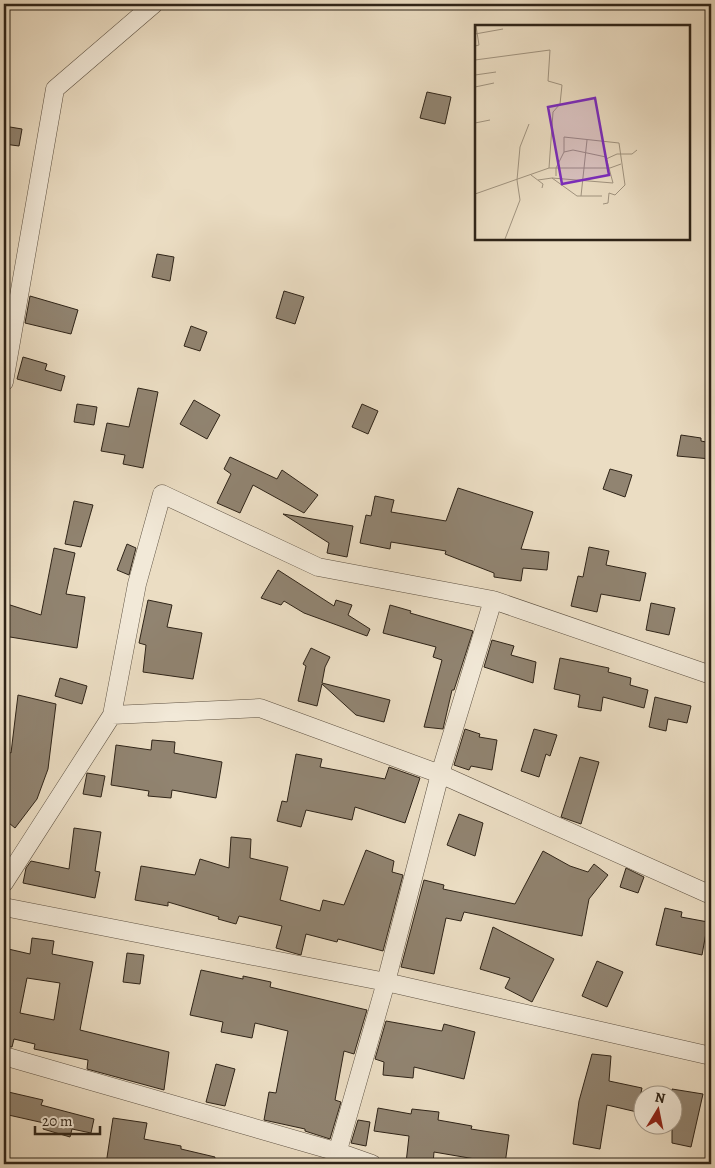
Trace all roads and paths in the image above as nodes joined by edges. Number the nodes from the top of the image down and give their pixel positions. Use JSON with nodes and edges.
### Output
{"nodes":[{"id":1,"x":154,"y":4,"type":"edge"},
{"id":2,"x":4,"y":382,"type":"edge"},
{"id":3,"x":493,"y":600,"type":"junction"},
{"id":4,"x":711,"y":675,"type":"edge"},
{"id":5,"x":112,"y":715,"type":"junction"},
{"id":6,"x":440,"y":774,"type":"junction"},
{"id":7,"x":4,"y":883,"type":"edge"},
{"id":8,"x":711,"y":895,"type":"edge"},
{"id":9,"x":4,"y":907,"type":"edge"},
{"id":10,"x":386,"y":982,"type":"junction"},
{"id":11,"x":4,"y":1056,"type":"edge"},
{"id":12,"x":711,"y":1056,"type":"edge"},
{"id":13,"x":336,"y":1158,"type":"edge"},
{"id":14,"x":372,"y":1164,"type":"edge"}],
"edges":[{"from":1,"to":2,"type":"street"},
{"from":3,"to":4,"type":"street"},
{"from":3,"to":5,"type":"street"},
{"from":3,"to":6,"type":"street"},
{"from":5,"to":6,"type":"street"},
{"from":5,"to":7,"type":"street"},
{"from":6,"to":8,"type":"street"},
{"from":6,"to":10,"type":"street"},
{"from":9,"to":10,"type":"street"},
{"from":10,"to":12,"type":"street"},
{"from":10,"to":13,"type":"street"},
{"from":11,"to":13,"type":"street"},
{"from":13,"to":14,"type":"street"}]}
